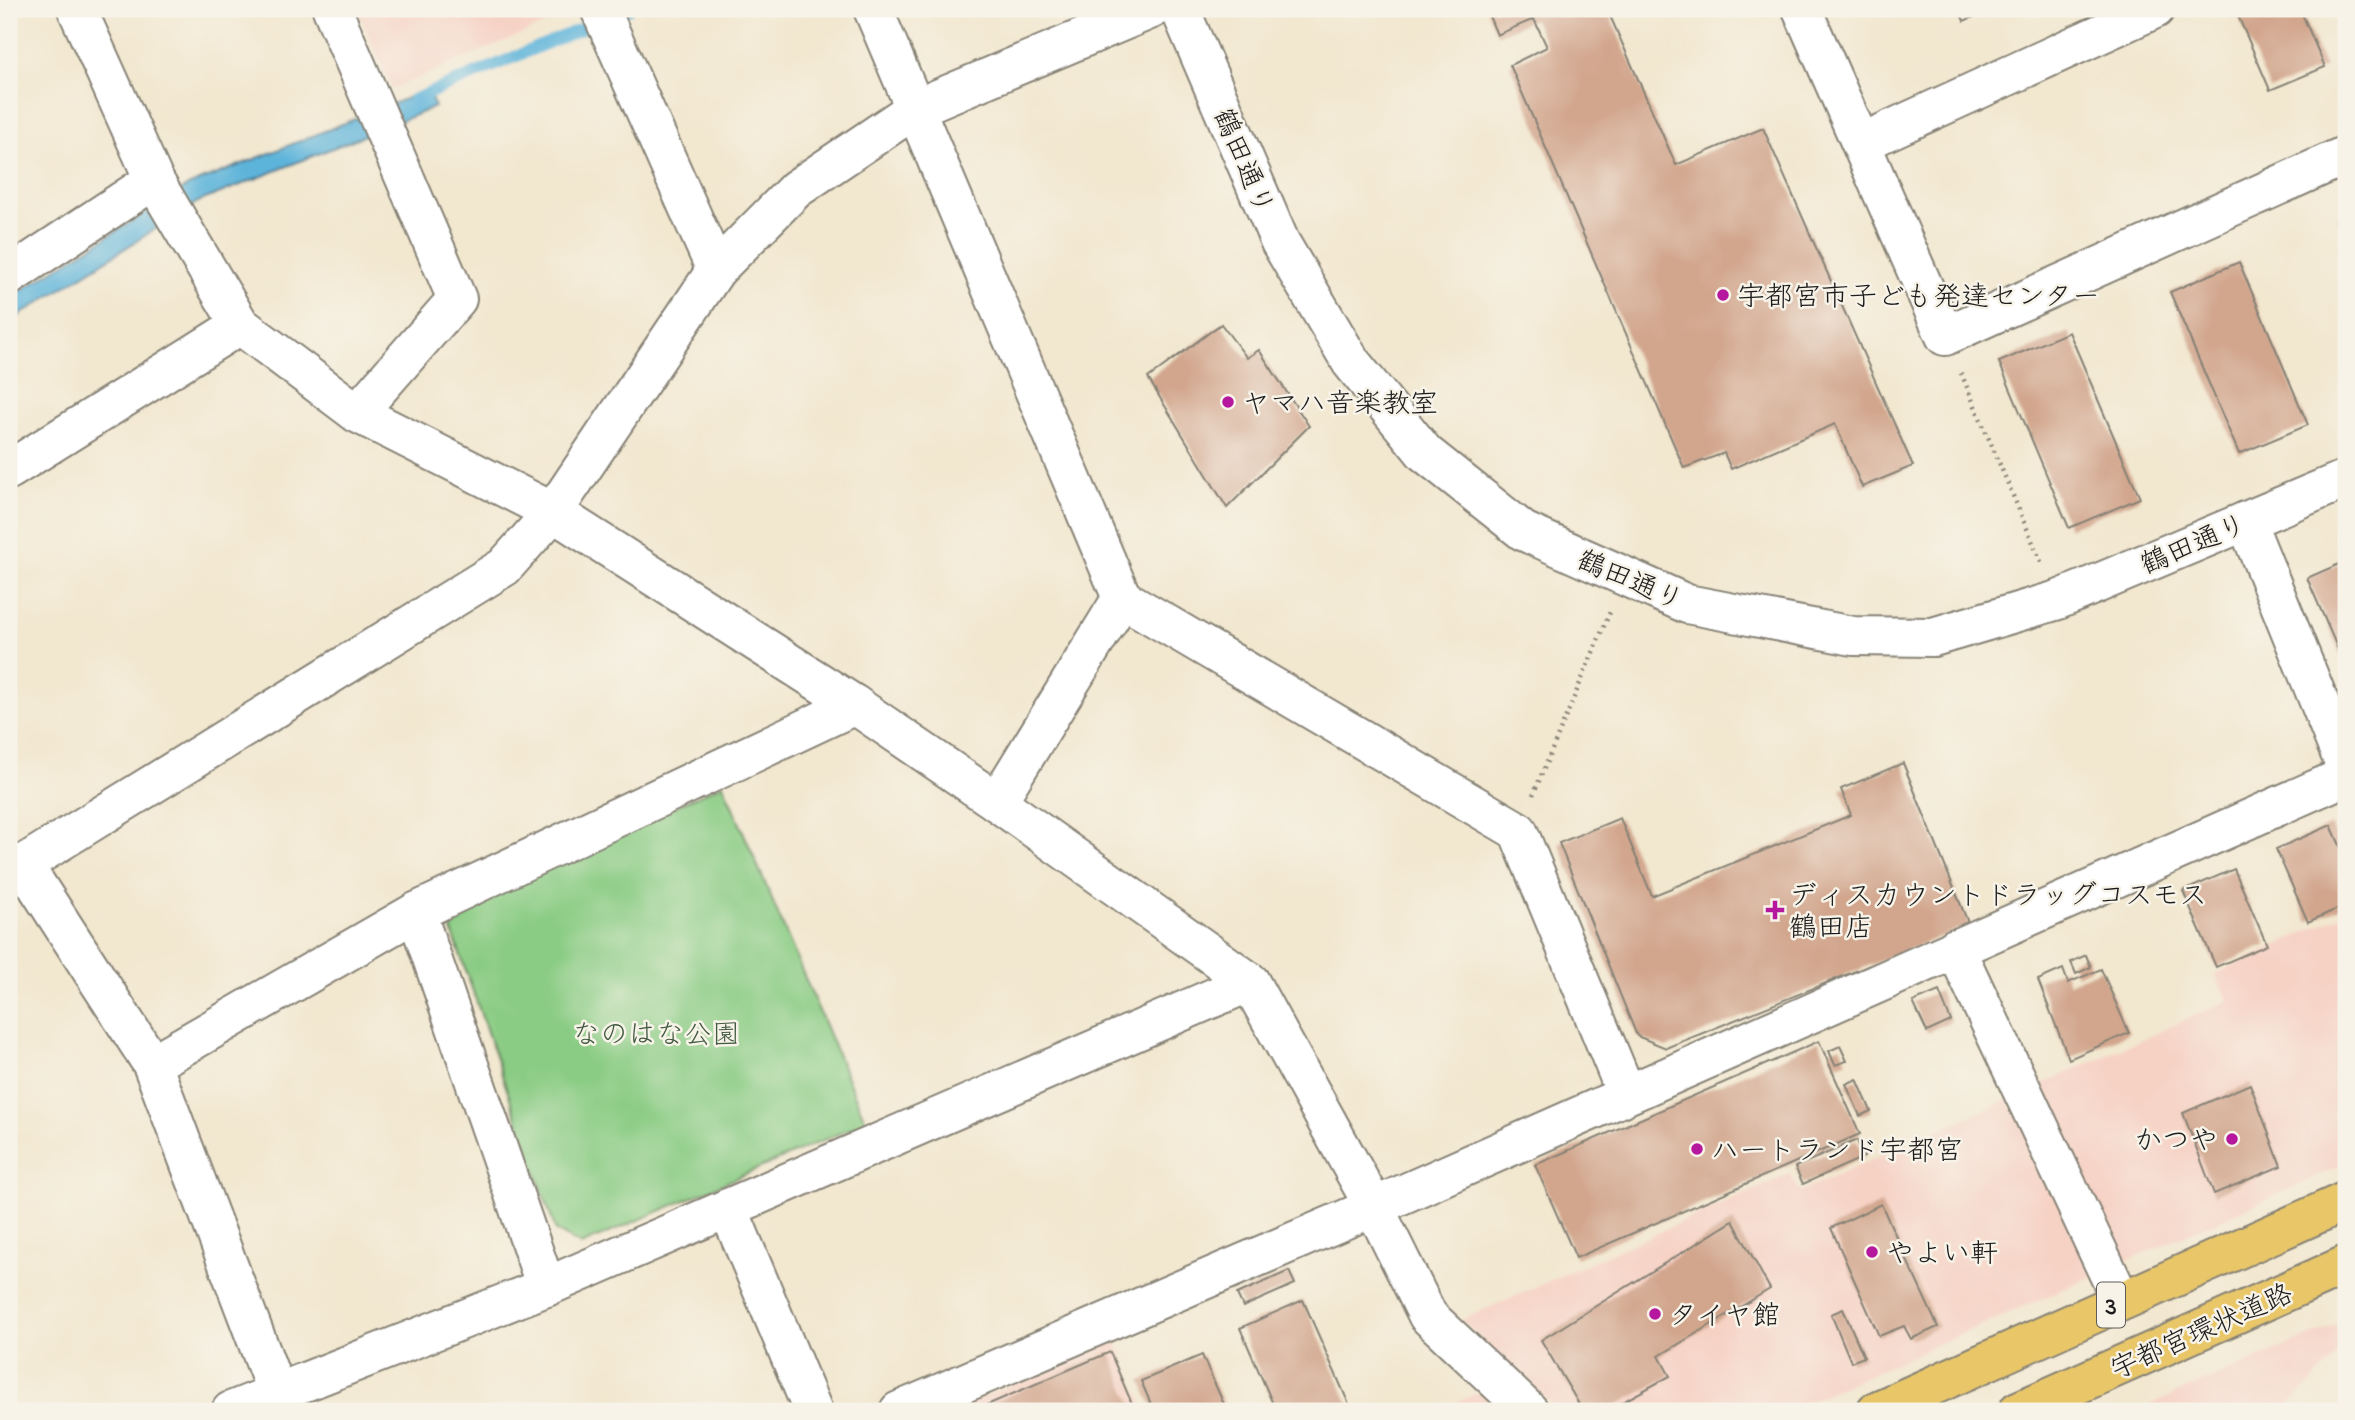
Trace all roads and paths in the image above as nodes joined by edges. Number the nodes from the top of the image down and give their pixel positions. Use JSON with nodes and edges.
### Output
{"nodes":[{"id":1,"x":77,"y":9,"type":"edge"},
{"id":2,"x":332,"y":9,"type":"edge"},
{"id":3,"x":873,"y":9,"type":"edge"},
{"id":4,"x":1152,"y":9,"type":"edge"},
{"id":5,"x":1180,"y":9,"type":"edge"},
{"id":6,"x":1802,"y":9,"type":"edge"},
{"id":7,"x":2155,"y":9,"type":"edge"},
{"id":8,"x":607,"y":23,"type":"edge"},
{"id":9,"x":916,"y":108,"type":"junction"},
{"id":10,"x":1861,"y":143,"type":"junction"},
{"id":11,"x":2346,"y":155,"type":"edge"},
{"id":12,"x":154,"y":180,"type":"junction"},
{"id":13,"x":716,"y":270,"type":"junction"},
{"id":14,"x":9,"y":276,"type":"edge"},
{"id":15,"x":240,"y":326,"type":"junction"},
{"id":16,"x":1945,"y":336,"type":"junction"},
{"id":17,"x":357,"y":414,"type":"junction"},
{"id":18,"x":9,"y":470,"type":"edge"},
{"id":19,"x":2346,"y":479,"type":"edge"},
{"id":20,"x":553,"y":512,"type":"junction"},
{"id":21,"x":2246,"y":522,"type":"junction"},
{"id":22,"x":1624,"y":578,"type":"junction"},
{"id":23,"x":1122,"y":598,"type":"junction"},
{"id":24,"x":2057,"y":600,"type":"junction"},
{"id":25,"x":855,"y":705,"type":"junction"},
{"id":26,"x":2346,"y":768,"type":"edge"},
{"id":27,"x":2346,"y":776,"type":"edge"},
{"id":28,"x":997,"y":802,"type":"junction"},
{"id":29,"x":1518,"y":831,"type":"junction"},
{"id":30,"x":16,"y":869,"type":"edge"},
{"id":31,"x":416,"y":912,"type":"junction"},
{"id":32,"x":1955,"y":948,"type":"junction"},
{"id":33,"x":1250,"y":982,"type":"junction"},
{"id":34,"x":152,"y":1065,"type":"junction"},
{"id":35,"x":1626,"y":1093,"type":"junction"},
{"id":36,"x":2346,"y":1200,"type":"edge"},
{"id":37,"x":1374,"y":1207,"type":"junction"},
{"id":38,"x":728,"y":1208,"type":"junction"},
{"id":39,"x":2346,"y":1265,"type":"edge"},
{"id":40,"x":545,"y":1287,"type":"junction"},
{"id":41,"x":2121,"y":1300,"type":"junction"},
{"id":42,"x":276,"y":1391,"type":"junction"},
{"id":43,"x":231,"y":1411,"type":"edge"},
{"id":44,"x":813,"y":1411,"type":"edge"},
{"id":45,"x":899,"y":1411,"type":"edge"},
{"id":46,"x":1530,"y":1411,"type":"edge"},
{"id":47,"x":1876,"y":1411,"type":"edge"},
{"id":48,"x":2018,"y":1411,"type":"edge"}],
"edges":[{"from":1,"to":12,"type":"street"},
{"from":2,"to":17,"type":"street"},
{"from":3,"to":9,"type":"street"},
{"from":4,"to":9,"type":"street"},
{"from":5,"to":22,"type":"street","name":"鶴田通り"},
{"from":6,"to":10,"type":"street"},
{"from":7,"to":10,"type":"street"},
{"from":8,"to":13,"type":"street"},
{"from":9,"to":13,"type":"street"},
{"from":9,"to":23,"type":"street"},
{"from":10,"to":16,"type":"street"},
{"from":11,"to":16,"type":"street"},
{"from":12,"to":14,"type":"street"},
{"from":12,"to":15,"type":"street"},
{"from":13,"to":20,"type":"street"},
{"from":15,"to":17,"type":"street"},
{"from":15,"to":18,"type":"street"},
{"from":16,"to":24,"type":"path"},
{"from":17,"to":20,"type":"street"},
{"from":19,"to":21,"type":"street","name":"鶴田通り"},
{"from":20,"to":25,"type":"street"},
{"from":20,"to":30,"type":"street"},
{"from":21,"to":24,"type":"street","name":"鶴田通り"},
{"from":21,"to":26,"type":"street"},
{"from":22,"to":24,"type":"street","name":"鶴田通り"},
{"from":22,"to":29,"type":"path"},
{"from":23,"to":28,"type":"street"},
{"from":23,"to":29,"type":"street"},
{"from":25,"to":28,"type":"street"},
{"from":25,"to":31,"type":"street"},
{"from":27,"to":32,"type":"street"},
{"from":28,"to":33,"type":"street"},
{"from":29,"to":35,"type":"street"},
{"from":30,"to":34,"type":"street"},
{"from":31,"to":34,"type":"street"},
{"from":31,"to":40,"type":"street"},
{"from":32,"to":35,"type":"street"},
{"from":32,"to":41,"type":"street"},
{"from":33,"to":37,"type":"street"},
{"from":33,"to":38,"type":"street"},
{"from":34,"to":42,"type":"street"},
{"from":35,"to":37,"type":"street"},
{"from":36,"to":41,"type":"main road","number":"3"},
{"from":37,"to":45,"type":"street"},
{"from":37,"to":46,"type":"street"},
{"from":38,"to":40,"type":"street"},
{"from":38,"to":44,"type":"street"},
{"from":39,"to":48,"type":"main road","name":"宇都宮環状道路","number":"3"},
{"from":40,"to":42,"type":"street"},
{"from":41,"to":47,"type":"main road","number":"3"},
{"from":42,"to":43,"type":"street"}]}
